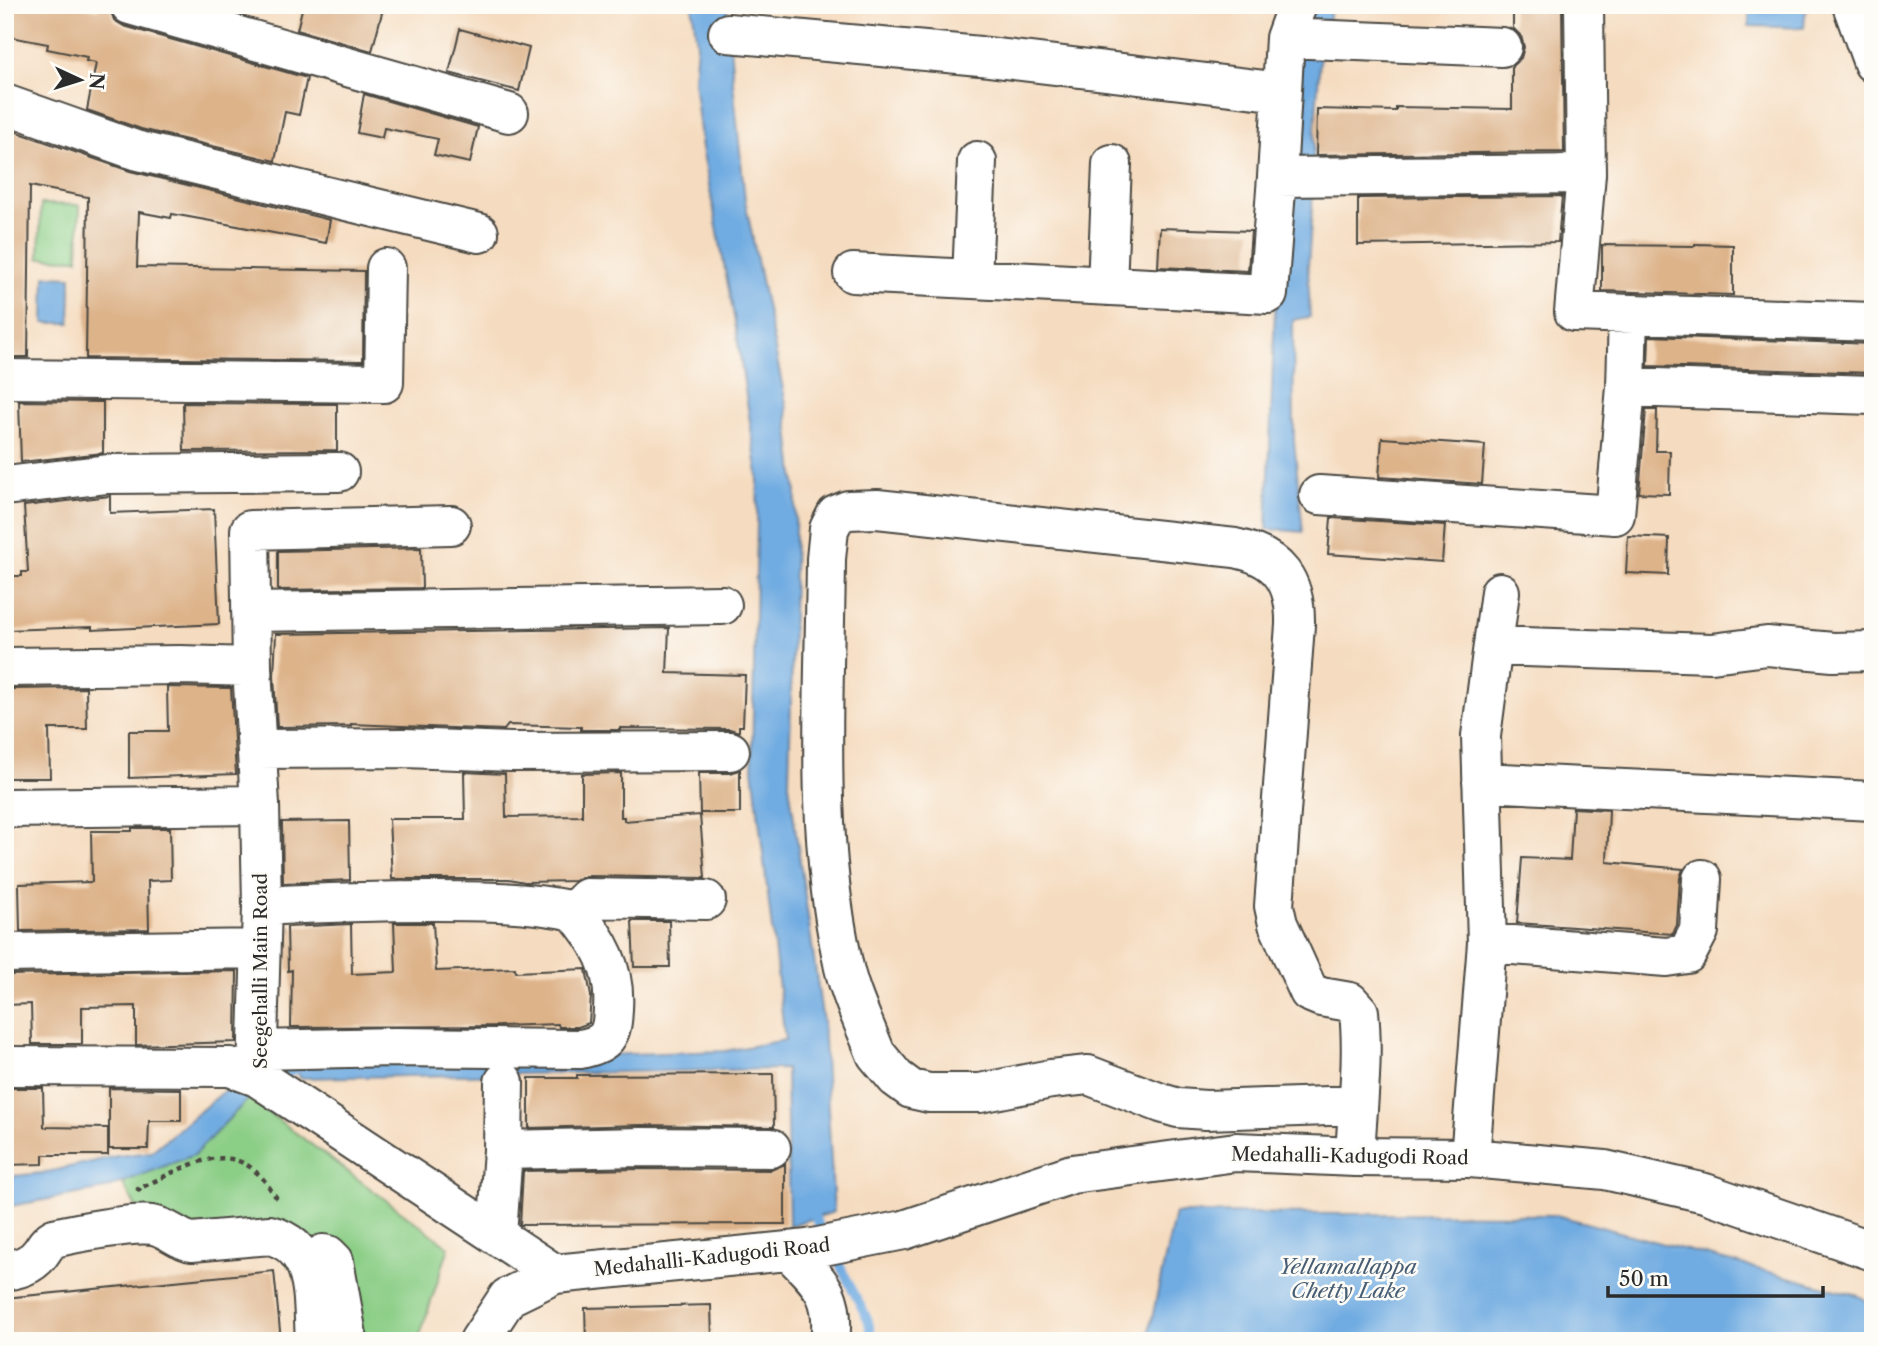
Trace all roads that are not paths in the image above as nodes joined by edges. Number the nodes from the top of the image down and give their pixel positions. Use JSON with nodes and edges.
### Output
{"nodes":[{"id":1,"x":130,"y":5,"type":"edge"},
{"id":2,"x":1584,"y":5,"type":"edge"},
{"id":3,"x":1860,"y":8,"type":"edge"},
{"id":4,"x":1291,"y":22,"type":"edge"},
{"id":5,"x":728,"y":33,"type":"dead end"},
{"id":6,"x":1502,"y":47,"type":"dead end"},
{"id":7,"x":1873,"y":63,"type":"edge"},
{"id":8,"x":1281,"y":92,"type":"junction"},
{"id":9,"x":5,"y":104,"type":"edge"},
{"id":10,"x":509,"y":113,"type":"dead end"},
{"id":11,"x":976,"y":161,"type":"dead end"},
{"id":12,"x":1111,"y":164,"type":"dead end"},
{"id":13,"x":1586,"y":174,"type":"junction"},
{"id":14,"x":1277,"y":177,"type":"junction"},
{"id":15,"x":479,"y":233,"type":"dead end"},
{"id":16,"x":386,"y":268,"type":"dead end"},
{"id":17,"x":853,"y":273,"type":"dead end"},
{"id":18,"x":972,"y":279,"type":"junction"},
{"id":19,"x":1107,"y":286,"type":"junction"},
{"id":20,"x":1628,"y":314,"type":"junction"},
{"id":21,"x":1873,"y":322,"type":"edge"},
{"id":22,"x":5,"y":379,"type":"edge"},
{"id":23,"x":1626,"y":387,"type":"junction"},
{"id":24,"x":1873,"y":395,"type":"edge"},
{"id":25,"x":339,"y":472,"type":"dead end"},
{"id":26,"x":5,"y":486,"type":"edge"},
{"id":27,"x":1319,"y":495,"type":"dead end"},
{"id":28,"x":451,"y":525,"type":"dead end"},
{"id":29,"x":1500,"y":592,"type":"dead end"},
{"id":30,"x":722,"y":605,"type":"dead end"},
{"id":31,"x":251,"y":612,"type":"junction"},
{"id":32,"x":1493,"y":646,"type":"junction"},
{"id":33,"x":1873,"y":651,"type":"edge"},
{"id":34,"x":5,"y":667,"type":"edge"},
{"id":35,"x":252,"y":667,"type":"junction"},
{"id":36,"x":257,"y":748,"type":"junction"},
{"id":37,"x":730,"y":751,"type":"dead end"},
{"id":38,"x":1482,"y":782,"type":"junction"},
{"id":39,"x":1873,"y":801,"type":"edge"},
{"id":40,"x":260,"y":805,"type":"junction"},
{"id":41,"x":5,"y":808,"type":"edge"},
{"id":42,"x":1702,"y":880,"type":"dead end"},
{"id":43,"x":706,"y":900,"type":"dead end"},
{"id":44,"x":262,"y":906,"type":"junction"},
{"id":45,"x":574,"y":911,"type":"junction"},
{"id":46,"x":1488,"y":943,"type":"junction"},
{"id":47,"x":261,"y":949,"type":"junction"},
{"id":48,"x":5,"y":953,"type":"edge"},
{"id":49,"x":258,"y":1063,"type":"junction"},
{"id":50,"x":5,"y":1066,"type":"edge"},
{"id":51,"x":504,"y":1082,"type":"dead end"},
{"id":52,"x":1358,"y":1105,"type":"junction"},
{"id":53,"x":771,"y":1148,"type":"dead end"},
{"id":54,"x":503,"y":1150,"type":"junction"},
{"id":55,"x":1355,"y":1157,"type":"junction"},
{"id":56,"x":1470,"y":1158,"type":"junction"},
{"id":57,"x":497,"y":1236,"type":"junction"},
{"id":58,"x":799,"y":1251,"type":"junction"},
{"id":59,"x":1873,"y":1251,"type":"edge"},
{"id":60,"x":323,"y":1254,"type":"dead end"},
{"id":61,"x":5,"y":1271,"type":"edge"},
{"id":62,"x":555,"y":1274,"type":"junction"},
{"id":63,"x":315,"y":1341,"type":"edge"},
{"id":64,"x":348,"y":1341,"type":"edge"},
{"id":65,"x":480,"y":1341,"type":"edge"},
{"id":66,"x":830,"y":1341,"type":"edge"}],
"edges":[{"from":1,"to":10,"type":"street"},
{"from":2,"to":13,"type":"street"},
{"from":3,"to":7,"type":"street"},
{"from":4,"to":6,"type":"street"},
{"from":4,"to":8,"type":"street"},
{"from":5,"to":8,"type":"street"},
{"from":8,"to":14,"type":"street"},
{"from":9,"to":15,"type":"street"},
{"from":11,"to":18,"type":"street"},
{"from":12,"to":19,"type":"street"},
{"from":13,"to":14,"type":"street"},
{"from":13,"to":20,"type":"street"},
{"from":14,"to":19,"type":"street"},
{"from":16,"to":22,"type":"street"},
{"from":17,"to":18,"type":"street"},
{"from":18,"to":19,"type":"street"},
{"from":20,"to":21,"type":"street"},
{"from":20,"to":23,"type":"street"},
{"from":23,"to":24,"type":"street"},
{"from":23,"to":27,"type":"street"},
{"from":25,"to":26,"type":"street"},
{"from":28,"to":31,"type":"street","name":"Seegehalli Main Road"},
{"from":29,"to":32,"type":"street"},
{"from":30,"to":31,"type":"street"},
{"from":31,"to":35,"type":"street","name":"Seegehalli Main Road"},
{"from":32,"to":33,"type":"street"},
{"from":32,"to":38,"type":"street"},
{"from":34,"to":35,"type":"street"},
{"from":35,"to":36,"type":"street","name":"Seegehalli Main Road"},
{"from":36,"to":37,"type":"street"},
{"from":36,"to":40,"type":"street","name":"Seegehalli Main Road"},
{"from":38,"to":39,"type":"street"},
{"from":38,"to":46,"type":"street"},
{"from":40,"to":41,"type":"street"},
{"from":40,"to":44,"type":"street","name":"Seegehalli Main Road"},
{"from":42,"to":46,"type":"street"},
{"from":43,"to":45,"type":"street"},
{"from":44,"to":45,"type":"street"},
{"from":44,"to":47,"type":"street","name":"Seegehalli Main Road"},
{"from":45,"to":49,"type":"street"},
{"from":46,"to":56,"type":"street"},
{"from":47,"to":48,"type":"street"},
{"from":47,"to":49,"type":"street","name":"Seegehalli Main Road"},
{"from":49,"to":50,"type":"street"},
{"from":49,"to":57,"type":"street","name":"Seegehalli Main Road"},
{"from":51,"to":54,"type":"street"},
{"from":52,"to":52,"type":"street"},
{"from":52,"to":55,"type":"street"},
{"from":53,"to":54,"type":"street"},
{"from":54,"to":57,"type":"street"},
{"from":55,"to":56,"type":"street","name":"Medahalli-Kadugodi Road"},
{"from":55,"to":58,"type":"street","name":"Medahalli-Kadugodi Road"},
{"from":56,"to":59,"type":"street","name":"Medahalli-Kadugodi Road"},
{"from":57,"to":62,"type":"street","name":"Seegehalli Main Road"},
{"from":58,"to":62,"type":"street","name":"Medahalli-Kadugodi Road"},
{"from":58,"to":66,"type":"street"},
{"from":60,"to":64,"type":"street"},
{"from":61,"to":63,"type":"street"},
{"from":62,"to":65,"type":"street","name":"Medahalli-Kadugodi Road"}]}
